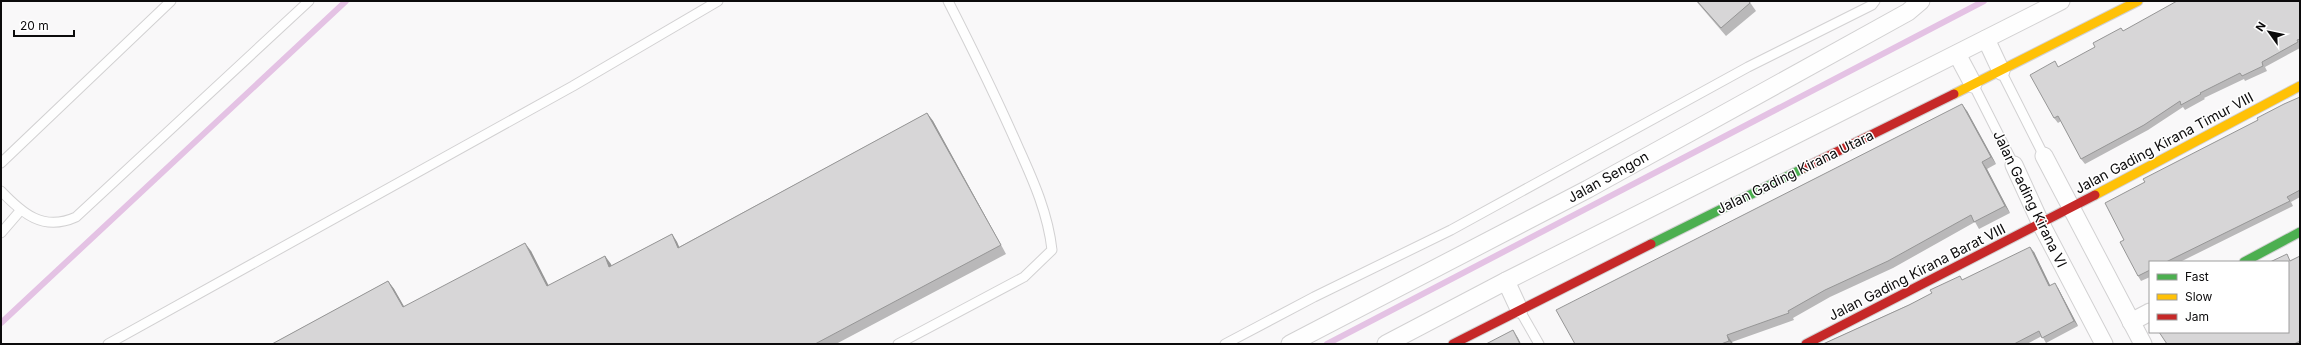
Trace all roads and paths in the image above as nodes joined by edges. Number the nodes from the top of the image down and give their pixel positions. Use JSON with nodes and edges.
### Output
{"nodes":[{"id":1,"x":171,"y":1,"type":"edge"},
{"id":2,"x":309,"y":1,"type":"edge"},
{"id":3,"x":718,"y":1,"type":"edge"},
{"id":4,"x":948,"y":1,"type":"edge"},
{"id":5,"x":1875,"y":1,"type":"edge"},
{"id":6,"x":1921,"y":1,"type":"edge"},
{"id":7,"x":2061,"y":1,"type":"edge"},
{"id":8,"x":2138,"y":1,"type":"edge"},
{"id":9,"x":1986,"y":39,"type":"junction"},
{"id":10,"x":1957,"y":54,"type":"junction"},
{"id":11,"x":2001,"y":71,"type":"junction"},
{"id":12,"x":1973,"y":84,"type":"junction"},
{"id":13,"x":2300,"y":86,"type":"edge"},
{"id":14,"x":2044,"y":156,"type":"joint"},
{"id":15,"x":1,"y":163,"type":"edge"},
{"id":16,"x":2014,"y":165,"type":"joint"},
{"id":17,"x":1,"y":191,"type":"edge"},
{"id":18,"x":2071,"y":208,"type":"junction"},
{"id":19,"x":20,"y":211,"type":"junction"},
{"id":20,"x":2041,"y":224,"type":"junction"},
{"id":21,"x":2300,"y":232,"type":"edge"},
{"id":22,"x":1,"y":233,"type":"edge"},
{"id":23,"x":2246,"y":261,"type":"edge"},
{"id":24,"x":1506,"y":281,"type":"junction"},
{"id":25,"x":1519,"y":309,"type":"junction"},
{"id":26,"x":2149,"y":313,"type":"edge"},
{"id":27,"x":2131,"y":322,"type":"junction"},
{"id":28,"x":2099,"y":342,"type":"edge"},
{"id":29,"x":108,"y":344,"type":"edge"},
{"id":30,"x":898,"y":344,"type":"edge"},
{"id":31,"x":1225,"y":344,"type":"edge"},
{"id":32,"x":1290,"y":344,"type":"edge"},
{"id":33,"x":1386,"y":344,"type":"edge"},
{"id":34,"x":1452,"y":344,"type":"edge"},
{"id":35,"x":1539,"y":344,"type":"edge"},
{"id":36,"x":1806,"y":344,"type":"edge"},
{"id":37,"x":2143,"y":344,"type":"edge"}],
"edges":[{"from":1,"to":15,"type":"lane"},
{"from":2,"to":19,"type":"lane"},
{"from":3,"to":29,"type":"lane"},
{"from":4,"to":30,"type":"lane"},
{"from":5,"to":31,"type":"lane"},
{"from":6,"to":32,"type":"street","name":"Jalan Sengon"},
{"from":7,"to":9,"type":"street"},
{"from":8,"to":11,"type":"street","name":"Jalan Gading Kirana Utara"},
{"from":9,"to":10,"type":"street"},
{"from":9,"to":11,"type":"street"},
{"from":10,"to":12,"type":"street","name":"Jalan Gading Kirana VI"},
{"from":10,"to":24,"type":"street"},
{"from":11,"to":12,"type":"street","name":"Jalan Gading Kirana Utara"},
{"from":11,"to":14,"type":"lane"},
{"from":12,"to":16,"type":"lane","name":"Jalan Gading Kirana VI"},
{"from":12,"to":25,"type":"street","name":"Jalan Gading Kirana Utara"},
{"from":13,"to":18,"type":"street","name":"Jalan Gading Kirana Timur VIII"},
{"from":14,"to":18,"type":"street"},
{"from":16,"to":20,"type":"street","name":"Jalan Gading Kirana VI"},
{"from":17,"to":19,"type":"lane"},
{"from":18,"to":20,"type":"street","name":"Jalan Gading Kirana Timur VIII"},
{"from":18,"to":27,"type":"street"},
{"from":19,"to":22,"type":"lane"},
{"from":20,"to":28,"type":"street","name":"Jalan Gading Kirana VI"},
{"from":20,"to":36,"type":"street","name":"Jalan Gading Kirana Barat VIII"},
{"from":21,"to":23,"type":"street"},
{"from":24,"to":25,"type":"street"},
{"from":24,"to":33,"type":"street"},
{"from":25,"to":34,"type":"street","name":"Jalan Gading Kirana Utara"},
{"from":25,"to":35,"type":"lane"},
{"from":26,"to":27,"type":"street"},
{"from":27,"to":37,"type":"street"}]}
